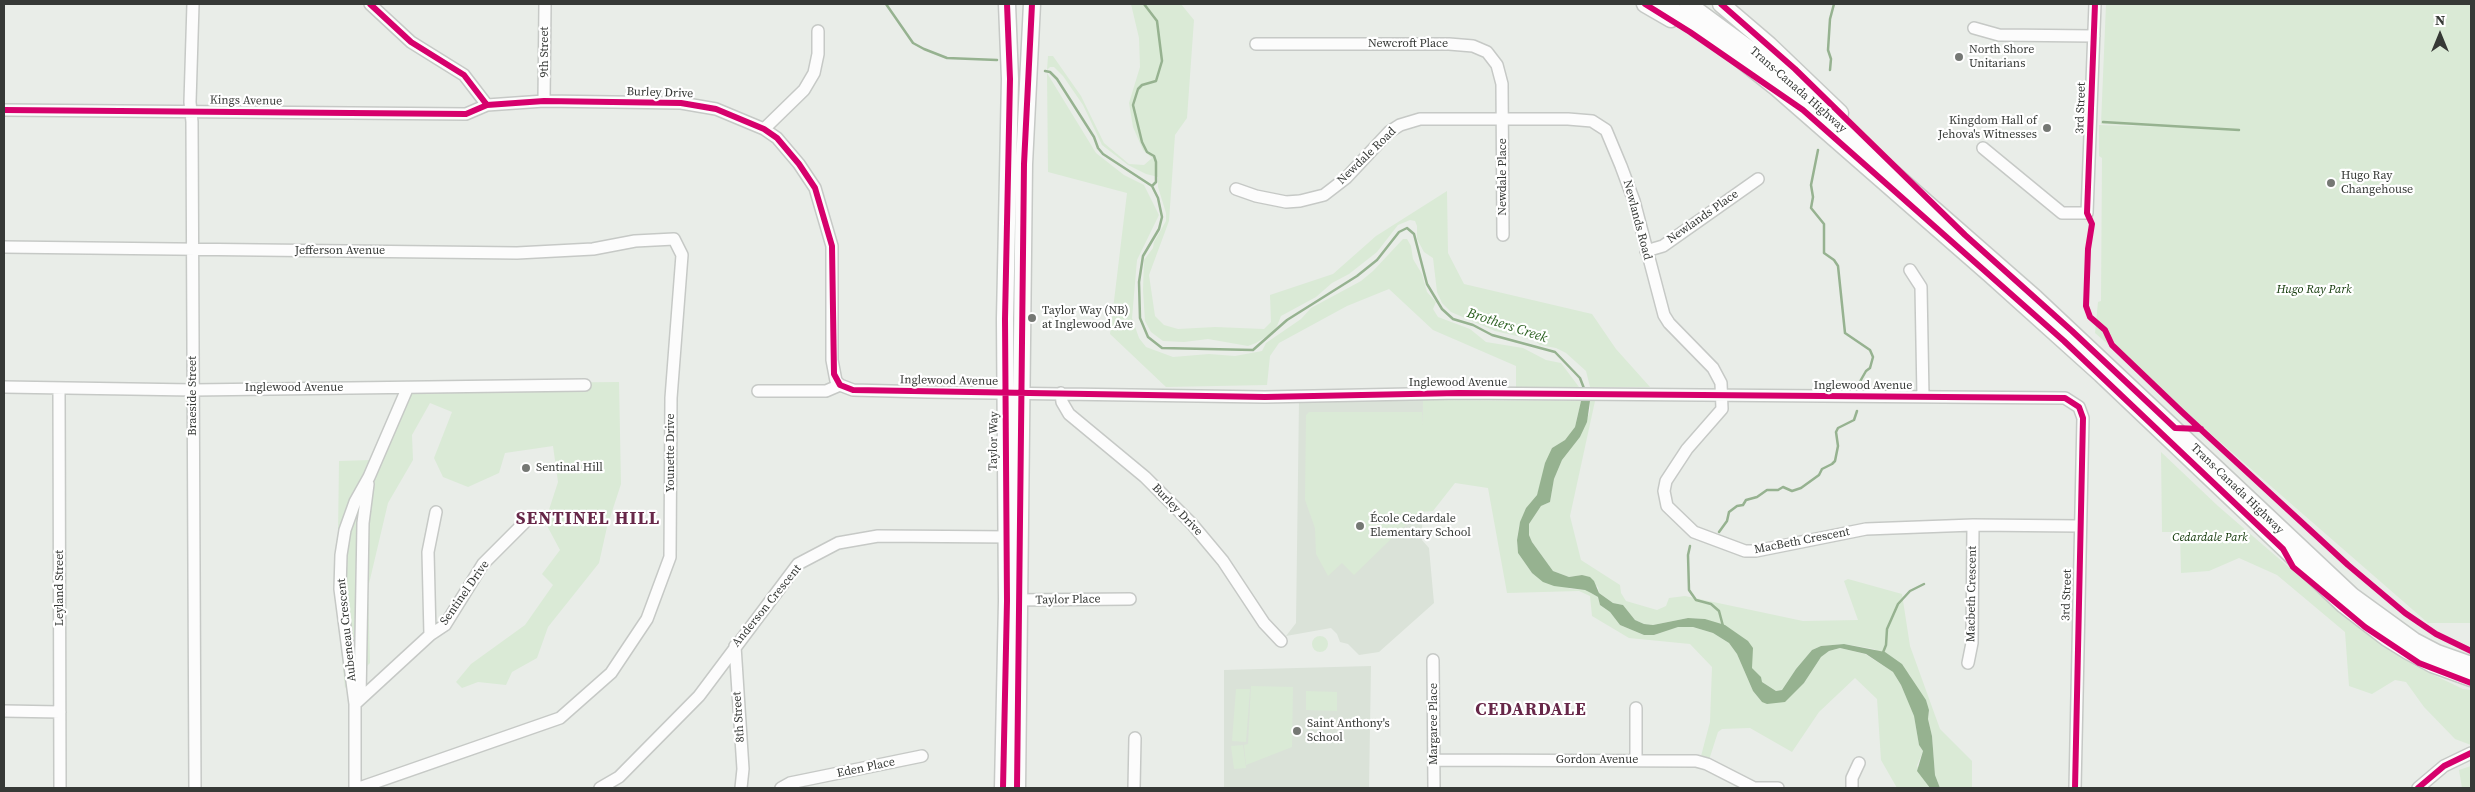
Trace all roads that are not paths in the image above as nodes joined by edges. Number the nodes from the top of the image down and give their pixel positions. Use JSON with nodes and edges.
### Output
{"nodes":[{"id":1,"x":193,"y":4,"type":"edge"},
{"id":2,"x":370,"y":4,"type":"edge"},
{"id":3,"x":545,"y":4,"type":"edge"},
{"id":4,"x":1032,"y":4,"type":"edge"},
{"id":5,"x":1042,"y":4,"type":"edge"},
{"id":6,"x":1645,"y":4,"type":"edge"},
{"id":7,"x":1664,"y":4,"type":"edge"},
{"id":8,"x":1688,"y":4,"type":"edge"},
{"id":9,"x":1721,"y":4,"type":"edge"},
{"id":10,"x":2095,"y":4,"type":"edge"},
{"id":11,"x":1007,"y":5,"type":"edge"},
{"id":12,"x":1974,"y":28,"type":"dead end"},
{"id":13,"x":818,"y":30,"type":"dead end"},
{"id":14,"x":2094,"y":36,"type":"junction"},
{"id":15,"x":1256,"y":44,"type":"dead end"},
{"id":16,"x":1030,"y":56,"type":"junction"},
{"id":17,"x":544,"y":101,"type":"junction"},
{"id":18,"x":487,"y":105,"type":"junction"},
{"id":19,"x":4,"y":110,"type":"edge"},
{"id":20,"x":1803,"y":110,"type":"junction"},
{"id":21,"x":191,"y":112,"type":"junction"},
{"id":22,"x":1502,"y":119,"type":"junction"},
{"id":23,"x":764,"y":129,"type":"junction"},
{"id":24,"x":1983,"y":148,"type":"dead end"},
{"id":25,"x":1758,"y":179,"type":"dead end"},
{"id":26,"x":1236,"y":189,"type":"dead end"},
{"id":27,"x":1503,"y":235,"type":"dead end"},
{"id":28,"x":1965,"y":235,"type":"junction"},
{"id":29,"x":674,"y":239,"type":"joint"},
{"id":30,"x":4,"y":248,"type":"edge"},
{"id":31,"x":193,"y":250,"type":"junction"},
{"id":32,"x":1646,"y":251,"type":"junction"},
{"id":33,"x":1910,"y":270,"type":"dead end"},
{"id":34,"x":585,"y":385,"type":"dead end"},
{"id":35,"x":840,"y":386,"type":"junction"},
{"id":36,"x":4,"y":387,"type":"edge"},
{"id":37,"x":59,"y":388,"type":"junction"},
{"id":38,"x":407,"y":389,"type":"junction"},
{"id":39,"x":193,"y":390,"type":"junction"},
{"id":40,"x":758,"y":391,"type":"dead end"},
{"id":41,"x":1013,"y":393,"type":"junction"},
{"id":42,"x":1061,"y":393,"type":"junction"},
{"id":43,"x":1722,"y":396,"type":"junction"},
{"id":44,"x":1923,"y":397,"type":"junction"},
{"id":45,"x":2076,"y":404,"type":"joint"},
{"id":46,"x":370,"y":477,"type":"junction"},
{"id":47,"x":436,"y":512,"type":"dead end"},
{"id":48,"x":528,"y":519,"type":"dead end"},
{"id":49,"x":1973,"y":525,"type":"junction"},
{"id":50,"x":2080,"y":526,"type":"junction"},
{"id":51,"x":1012,"y":537,"type":"junction"},
{"id":52,"x":1130,"y":599,"type":"dead end"},
{"id":53,"x":1013,"y":600,"type":"junction"},
{"id":54,"x":430,"y":635,"type":"junction"},
{"id":55,"x":1280,"y":642,"type":"dead end"},
{"id":56,"x":735,"y":646,"type":"junction"},
{"id":57,"x":1433,"y":660,"type":"dead end"},
{"id":58,"x":1968,"y":663,"type":"dead end"},
{"id":59,"x":2471,"y":666,"type":"edge"},
{"id":60,"x":2471,"y":678,"type":"edge"},
{"id":61,"x":358,"y":701,"type":"junction"},
{"id":62,"x":1636,"y":708,"type":"dead end"},
{"id":63,"x":4,"y":711,"type":"edge"},
{"id":64,"x":60,"y":712,"type":"junction"},
{"id":65,"x":1135,"y":738,"type":"dead end"},
{"id":66,"x":2471,"y":752,"type":"edge"},
{"id":67,"x":922,"y":756,"type":"dead end"},
{"id":68,"x":1434,"y":760,"type":"junction"},
{"id":69,"x":1636,"y":760,"type":"junction"},
{"id":70,"x":1859,"y":764,"type":"dead end"},
{"id":71,"x":60,"y":788,"type":"edge"},
{"id":72,"x":195,"y":788,"type":"edge"},
{"id":73,"x":355,"y":788,"type":"edge"},
{"id":74,"x":359,"y":788,"type":"edge"},
{"id":75,"x":600,"y":788,"type":"edge"},
{"id":76,"x":741,"y":788,"type":"edge"},
{"id":77,"x":781,"y":788,"type":"edge"},
{"id":78,"x":1003,"y":788,"type":"edge"},
{"id":79,"x":1017,"y":788,"type":"edge"},
{"id":80,"x":1134,"y":788,"type":"edge"},
{"id":81,"x":1434,"y":788,"type":"edge"},
{"id":82,"x":1754,"y":788,"type":"edge"},
{"id":83,"x":1778,"y":788,"type":"edge"},
{"id":84,"x":1852,"y":788,"type":"edge"},
{"id":85,"x":2075,"y":788,"type":"edge"},
{"id":86,"x":2418,"y":788,"type":"edge"}],
"edges":[{"from":1,"to":21,"type":"street","name":"Braeside Street"},
{"from":2,"to":18,"type":"street"},
{"from":3,"to":17,"type":"street","name":"9th Street"},
{"from":4,"to":16,"type":"highway","name":"Taylor Way"},
{"from":5,"to":16,"type":"highway"},
{"from":6,"to":20,"type":"highway"},
{"from":7,"to":20,"type":"highway","name":"Trans-Canada Highway"},
{"from":8,"to":28,"type":"highway","name":"Trans-Canada Highway"},
{"from":9,"to":28,"type":"highway"},
{"from":10,"to":14,"type":"street","name":"3rd Street"},
{"from":11,"to":41,"type":"highway","name":"Taylor Way"},
{"from":12,"to":14,"type":"street"},
{"from":13,"to":23,"type":"street"},
{"from":14,"to":24,"type":"street","name":"3rd Street"},
{"from":15,"to":22,"type":"street","name":"Newcroft Place"},
{"from":16,"to":41,"type":"highway","name":"Taylor Way"},
{"from":17,"to":18,"type":"street","name":"Burley Drive"},
{"from":17,"to":23,"type":"street","name":"Burley Drive"},
{"from":18,"to":21,"type":"street","name":"Kings Avenue"},
{"from":19,"to":21,"type":"street","name":"Kings Avenue"},
{"from":20,"to":60,"type":"highway","name":"Trans-Canada Highway"},
{"from":21,"to":31,"type":"street","name":"Braeside Street"},
{"from":22,"to":26,"type":"street","name":"Newdale Road"},
{"from":22,"to":27,"type":"street","name":"Newdale Place"},
{"from":22,"to":32,"type":"street","name":"Newlands Road"},
{"from":23,"to":35,"type":"street","name":"Burley Drive"},
{"from":25,"to":32,"type":"street","name":"Newlands Place"},
{"from":28,"to":59,"type":"highway","name":"Trans-Canada Highway"},
{"from":29,"to":31,"type":"street","name":"Jefferson Avenue"},
{"from":29,"to":74,"type":"street","name":"Younette Drive"},
{"from":30,"to":31,"type":"street","name":"Jefferson Avenue"},
{"from":31,"to":39,"type":"street","name":"Braeside Street"},
{"from":32,"to":43,"type":"street","name":"Newlands Road"},
{"from":33,"to":44,"type":"street"},
{"from":34,"to":38,"type":"street","name":"Inglewood Avenue"},
{"from":35,"to":40,"type":"street","name":"Inglewood Avenue"},
{"from":35,"to":41,"type":"street","name":"Inglewood Avenue"},
{"from":36,"to":37,"type":"street","name":"Inglewood Avenue"},
{"from":37,"to":39,"type":"street","name":"Inglewood Avenue"},
{"from":37,"to":64,"type":"street","name":"Leyland Street"},
{"from":38,"to":39,"type":"street","name":"Inglewood Avenue"},
{"from":38,"to":46,"type":"street","name":"Aubeneau Crescent"},
{"from":39,"to":72,"type":"street","name":"Braeside Street"},
{"from":41,"to":42,"type":"street","name":"Inglewood Avenue"},
{"from":41,"to":51,"type":"highway","name":"Taylor Way"},
{"from":41,"to":51,"type":"highway","name":"Taylor Way"},
{"from":42,"to":43,"type":"street","name":"Inglewood Avenue"},
{"from":42,"to":55,"type":"street","name":"Burley Drive"},
{"from":43,"to":44,"type":"street","name":"Inglewood Avenue"},
{"from":43,"to":49,"type":"street","name":"MacBeth Crescent"},
{"from":44,"to":45,"type":"street","name":"Inglewood Avenue"},
{"from":45,"to":50,"type":"street","name":"3rd Street"},
{"from":46,"to":61,"type":"street","name":"Aubeneau Crescent"},
{"from":46,"to":61,"type":"street","name":"Aubeneau Crescent"},
{"from":47,"to":54,"type":"street"},
{"from":48,"to":54,"type":"street","name":"Sentinel Drive"},
{"from":49,"to":50,"type":"street","name":"MacBeth Crescent"},
{"from":49,"to":58,"type":"street","name":"Macbeth Crescent"},
{"from":50,"to":85,"type":"street","name":"3rd Street"},
{"from":51,"to":53,"type":"highway","name":"Taylor Way"},
{"from":51,"to":56,"type":"street","name":"Anderson Crescent"},
{"from":52,"to":53,"type":"street","name":"Taylor Place"},
{"from":53,"to":78,"type":"highway","name":"Taylor Way"},
{"from":53,"to":79,"type":"highway","name":"Taylor Way"},
{"from":54,"to":61,"type":"street","name":"Sentinel Drive"},
{"from":56,"to":75,"type":"street","name":"Anderson Crescent"},
{"from":56,"to":76,"type":"street","name":"8th Street"},
{"from":57,"to":68,"type":"street","name":"Margaree Place"},
{"from":61,"to":73,"type":"street","name":"Aubeneau Crescent"},
{"from":62,"to":69,"type":"street"},
{"from":63,"to":64,"type":"street"},
{"from":64,"to":71,"type":"street","name":"Leyland Street"},
{"from":65,"to":80,"type":"street"},
{"from":66,"to":86,"type":"street"},
{"from":67,"to":77,"type":"street","name":"Eden Place"},
{"from":68,"to":69,"type":"street","name":"Gordon Avenue"},
{"from":68,"to":81,"type":"street","name":"Margaree Place"},
{"from":69,"to":82,"type":"street","name":"Gordon Avenue"},
{"from":70,"to":84,"type":"street"},
{"from":82,"to":83,"type":"street","name":"Gordon Avenue"}]}
